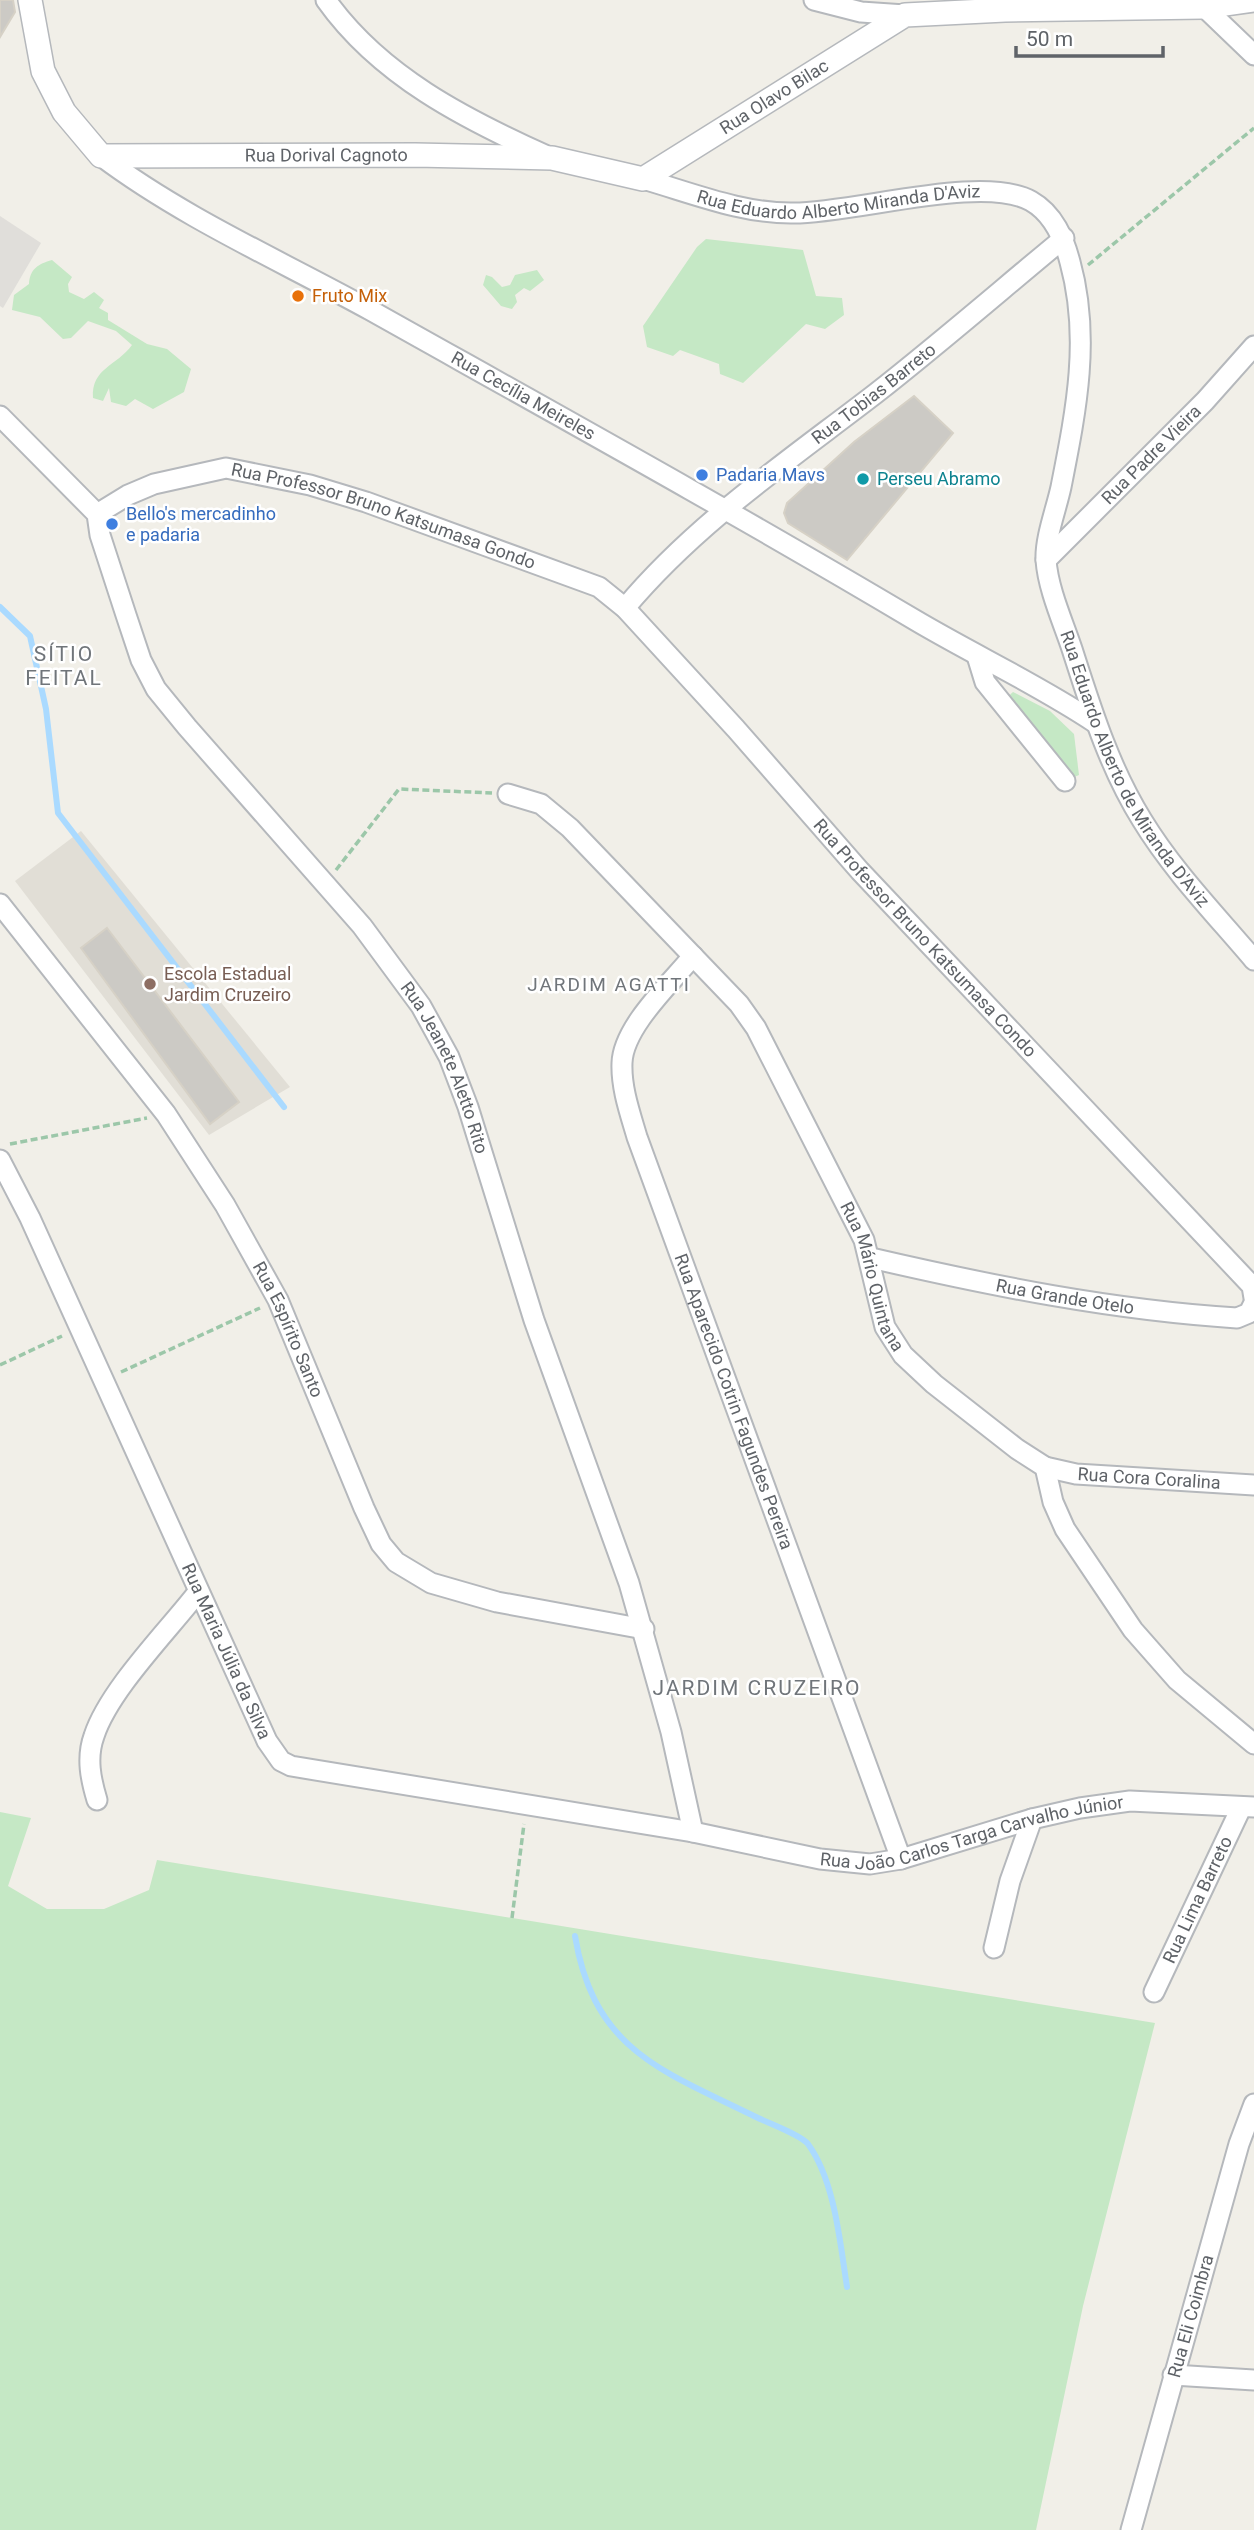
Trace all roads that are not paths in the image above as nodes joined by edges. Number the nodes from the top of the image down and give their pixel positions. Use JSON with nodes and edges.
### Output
{"nodes":[{"id":1,"x":326,"y":0,"type":"edge"},
{"id":2,"x":814,"y":0,"type":"edge"},
{"id":3,"x":1254,"y":0,"type":"edge"},
{"id":4,"x":29,"y":2,"type":"edge"},
{"id":5,"x":1205,"y":7,"type":"junction"},
{"id":6,"x":905,"y":15,"type":"junction"},
{"id":7,"x":1254,"y":55,"type":"edge"},
{"id":8,"x":101,"y":156,"type":"junction"},
{"id":9,"x":551,"y":158,"type":"junction"},
{"id":10,"x":643,"y":179,"type":"junction"},
{"id":11,"x":1064,"y":238,"type":"junction"},
{"id":12,"x":1254,"y":346,"type":"edge"},
{"id":13,"x":0,"y":416,"type":"edge"},
{"id":14,"x":726,"y":508,"type":"junction"},
{"id":15,"x":97,"y":514,"type":"junction"},
{"id":16,"x":1046,"y":560,"type":"junction"},
{"id":17,"x":625,"y":608,"type":"junction"},
{"id":18,"x":977,"y":656,"type":"junction"},
{"id":19,"x":1094,"y":722,"type":"junction"},
{"id":20,"x":1065,"y":781,"type":"dead end"},
{"id":21,"x":508,"y":794,"type":"road end"},
{"id":22,"x":0,"y":904,"type":"edge"},
{"id":23,"x":693,"y":956,"type":"junction"},
{"id":24,"x":1254,"y":960,"type":"edge"},
{"id":25,"x":0,"y":1160,"type":"edge"},
{"id":26,"x":871,"y":1258,"type":"junction"},
{"id":27,"x":1254,"y":1298,"type":"edge"},
{"id":28,"x":1254,"y":1303,"type":"edge"},
{"id":29,"x":1045,"y":1467,"type":"junction"},
{"id":30,"x":1254,"y":1485,"type":"edge"},
{"id":31,"x":198,"y":1592,"type":"junction"},
{"id":32,"x":644,"y":1629,"type":"junction"},
{"id":33,"x":1254,"y":1744,"type":"edge"},
{"id":34,"x":97,"y":1800,"type":"dead end"},
{"id":35,"x":1247,"y":1808,"type":"edge"},
{"id":36,"x":1032,"y":1819,"type":"junction"},
{"id":37,"x":693,"y":1832,"type":"junction"},
{"id":38,"x":901,"y":1859,"type":"junction"},
{"id":39,"x":994,"y":1948,"type":"dead end"},
{"id":40,"x":1154,"y":1992,"type":"dead end"},
{"id":41,"x":1254,"y":2104,"type":"edge"},
{"id":42,"x":1173,"y":2375,"type":"junction"},
{"id":43,"x":1254,"y":2380,"type":"edge"},
{"id":44,"x":1131,"y":2530,"type":"edge"}],
"edges":[{"from":1,"to":9,"type":"street","name":"Rua Eduardo Alberto Miranda D'Aviz"},
{"from":2,"to":6,"type":"street"},
{"from":3,"to":5,"type":"street"},
{"from":4,"to":8,"type":"street","name":"Rua Cecília Meireles"},
{"from":5,"to":6,"type":"street"},
{"from":5,"to":7,"type":"street"},
{"from":6,"to":10,"type":"street","name":"Rua Olavo Bilac"},
{"from":8,"to":9,"type":"street","name":"Rua Dorival Cagnoto"},
{"from":8,"to":14,"type":"street","name":"Rua Cecília Meireles"},
{"from":9,"to":10,"type":"street","name":"Rua Eduardo Alberto Miranda D'Aviz"},
{"from":10,"to":11,"type":"street","name":"Rua Eduardo Alberto Miranda D'Aviz"},
{"from":11,"to":14,"type":"street","name":"Rua Tobias Barreto"},
{"from":11,"to":16,"type":"street","name":"Rua Eduardo Alberto Miranda D'Aviz"},
{"from":12,"to":16,"type":"street","name":"Rua Padre Vieira"},
{"from":13,"to":15,"type":"street"},
{"from":14,"to":17,"type":"street","name":"Rua Tobias Barreto"},
{"from":14,"to":18,"type":"street","name":"Rua Cecília Meireles"},
{"from":15,"to":17,"type":"street","name":"Rua Professor Bruno Katsumasa Gondo"},
{"from":15,"to":32,"type":"street","name":"Rua Jeanete Aletto Rito"},
{"from":16,"to":19,"type":"street","name":"Rua Eduardo Alberto de Miranda D'Aviz"},
{"from":17,"to":27,"type":"street","name":"Rua Professor Bruno Katsumasa Condo"},
{"from":18,"to":19,"type":"street","name":"Rua Cecília Meireles"},
{"from":18,"to":20,"type":"street"},
{"from":19,"to":24,"type":"street","name":"Rua Eduardo Alberto de Miranda D'Aviz"},
{"from":21,"to":23,"type":"street","name":"Rua Mário Quintana"},
{"from":22,"to":32,"type":"street","name":"Rua Espírito Santo"},
{"from":23,"to":26,"type":"street","name":"Rua Mário Quintana"},
{"from":23,"to":38,"type":"street","name":"Rua Aparecido Cotrin Fagundes Pereira"},
{"from":25,"to":31,"type":"street","name":"Rua Maria Júlia da Silva"},
{"from":26,"to":28,"type":"street","name":"Rua Grande Otelo"},
{"from":26,"to":29,"type":"street","name":"Rua Mário Quintana"},
{"from":29,"to":30,"type":"street","name":"Rua Cora Coralina"},
{"from":29,"to":33,"type":"street"},
{"from":31,"to":34,"type":"street"},
{"from":31,"to":37,"type":"street","name":"Rua Maria Júlia da Silva"},
{"from":32,"to":37,"type":"street","name":"Rua Jeanete Aletto Rito"},
{"from":35,"to":36,"type":"street","name":"Rua João Carlos Targa Carvalho Júnior"},
{"from":35,"to":40,"type":"street","name":"Rua Lima Barreto"},
{"from":36,"to":38,"type":"street","name":"Rua João Carlos Targa Carvalho Júnior"},
{"from":36,"to":39,"type":"street"},
{"from":37,"to":38,"type":"street","name":"Rua João Carlos Targa Carvalho Júnior"},
{"from":41,"to":42,"type":"street","name":"Rua Eli Coimbra"},
{"from":42,"to":43,"type":"street"},
{"from":42,"to":44,"type":"street","name":"Rua Eli Coimbra"}]}
